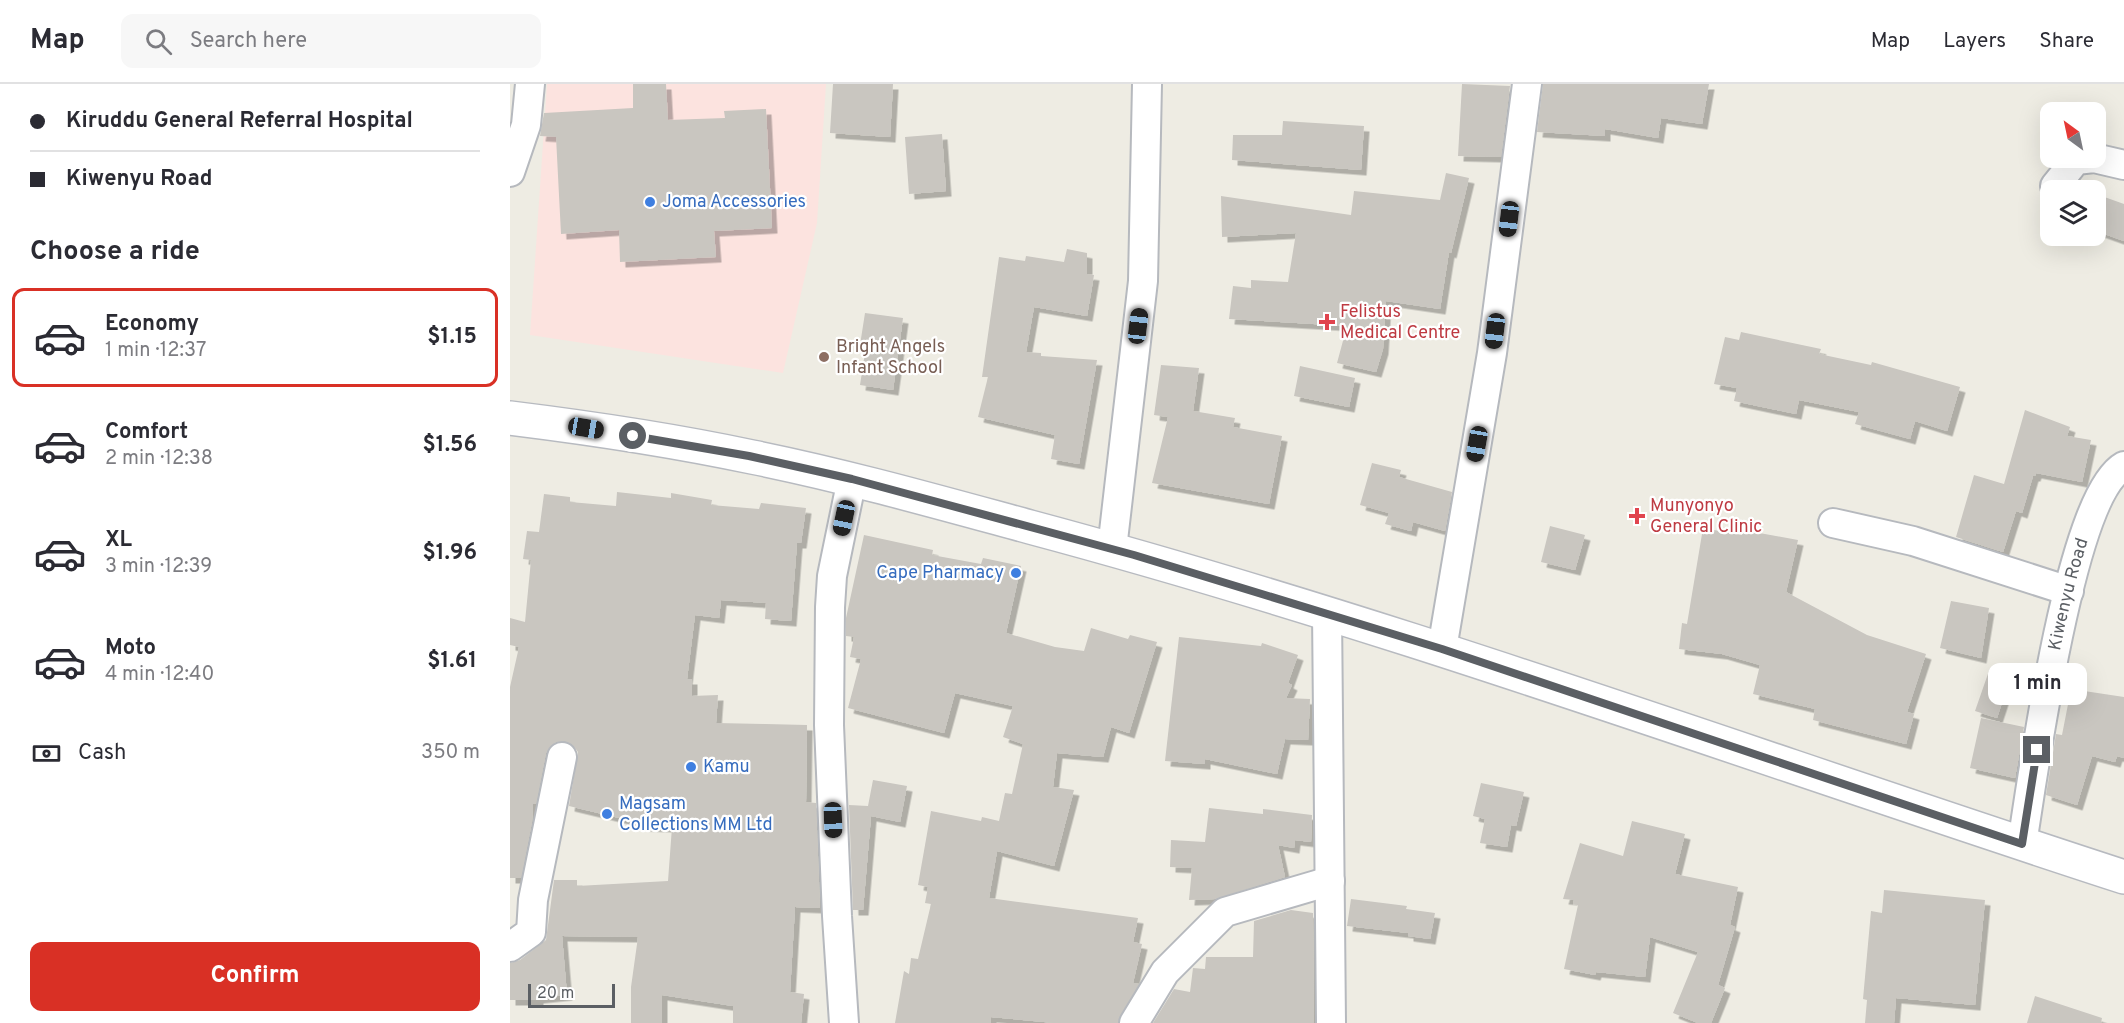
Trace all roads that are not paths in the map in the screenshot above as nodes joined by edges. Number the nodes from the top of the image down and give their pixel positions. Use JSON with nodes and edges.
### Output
{"nodes":[{"id":1,"x":530,"y":84,"type":"edge"},
{"id":2,"x":1147,"y":84,"type":"edge"},
{"id":3,"x":1527,"y":84,"type":"edge"},
{"id":4,"x":2124,"y":165,"type":"edge"},
{"id":5,"x":510,"y":172,"type":"edge"},
{"id":6,"x":2060,"y":180,"type":"edge"},
{"id":7,"x":510,"y":418,"type":"edge"},
{"id":8,"x":2124,"y":466,"type":"edge"},
{"id":9,"x":852,"y":479,"type":"junction"},
{"id":10,"x":1833,"y":523,"type":"dead end"},
{"id":11,"x":1112,"y":549,"type":"junction"},
{"id":12,"x":2069,"y":591,"type":"junction"},
{"id":13,"x":1327,"y":612,"type":"junction"},
{"id":14,"x":1442,"y":649,"type":"junction"},
{"id":15,"x":562,"y":757,"type":"dead end"},
{"id":16,"x":2022,"y":844,"type":"junction"},
{"id":17,"x":2124,"y":877,"type":"edge"},
{"id":18,"x":1330,"y":881,"type":"junction"},
{"id":19,"x":510,"y":947,"type":"edge"},
{"id":20,"x":844,"y":1023,"type":"edge"},
{"id":21,"x":1134,"y":1023,"type":"edge"},
{"id":22,"x":1331,"y":1023,"type":"edge"}],
"edges":[{"from":1,"to":5,"type":"street"},
{"from":2,"to":11,"type":"street"},
{"from":3,"to":14,"type":"street"},
{"from":4,"to":6,"type":"street"},
{"from":7,"to":9,"type":"main road"},
{"from":8,"to":12,"type":"street","name":"Kiwenyu Road"},
{"from":9,"to":11,"type":"main road"},
{"from":9,"to":20,"type":"street"},
{"from":10,"to":12,"type":"street"},
{"from":11,"to":13,"type":"main road"},
{"from":12,"to":16,"type":"street","name":"Kiwenyu Road"},
{"from":13,"to":14,"type":"main road"},
{"from":13,"to":18,"type":"street"},
{"from":14,"to":16,"type":"main road"},
{"from":15,"to":19,"type":"street"},
{"from":16,"to":17,"type":"main road"},
{"from":18,"to":21,"type":"street"},
{"from":18,"to":22,"type":"street"}]}
